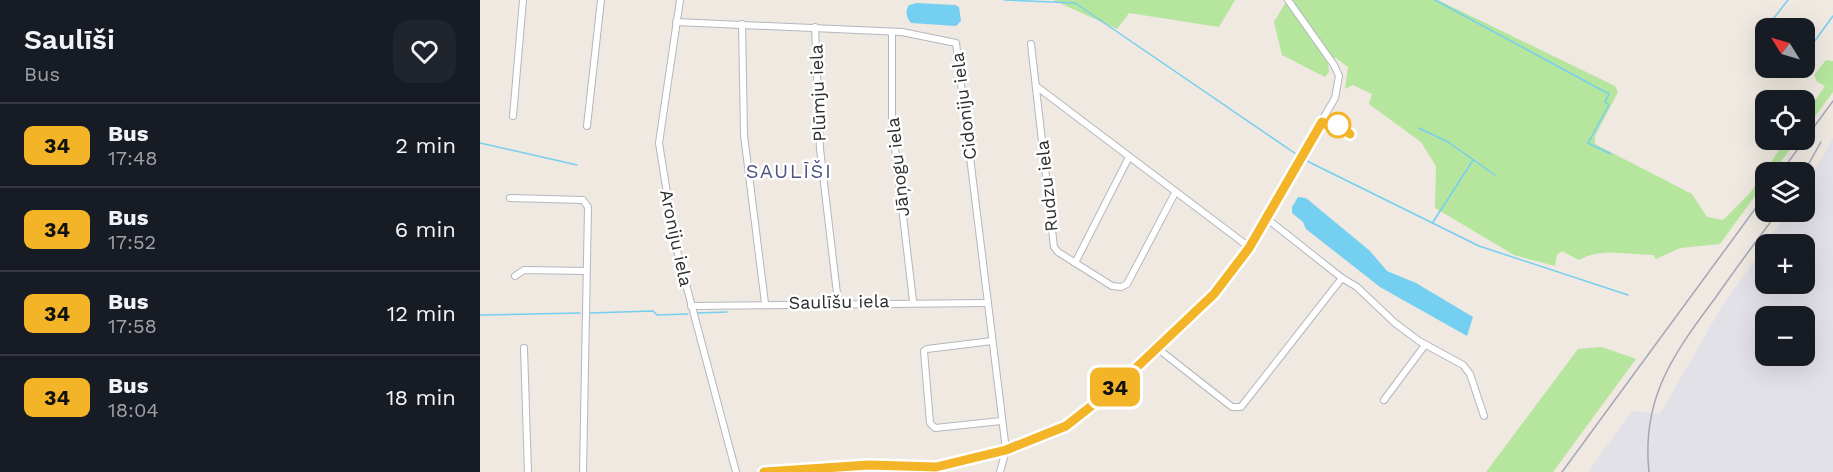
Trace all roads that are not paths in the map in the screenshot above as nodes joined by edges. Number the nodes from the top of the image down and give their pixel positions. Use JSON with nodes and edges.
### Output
{"nodes":[{"id":1,"x":523,"y":0,"type":"edge"},
{"id":2,"x":601,"y":0,"type":"edge"},
{"id":3,"x":680,"y":0,"type":"edge"},
{"id":4,"x":1288,"y":0,"type":"edge"},
{"id":5,"x":676,"y":22,"type":"junction"},
{"id":6,"x":742,"y":24,"type":"junction"},
{"id":7,"x":815,"y":27,"type":"junction"},
{"id":8,"x":892,"y":32,"type":"junction"},
{"id":9,"x":1031,"y":44,"type":"dead end"},
{"id":10,"x":1036,"y":86,"type":"junction"},
{"id":11,"x":513,"y":116,"type":"dead end"},
{"id":12,"x":587,"y":126,"type":"dead end"},
{"id":13,"x":1129,"y":157,"type":"junction"},
{"id":14,"x":1175,"y":193,"type":"junction"},
{"id":15,"x":510,"y":198,"type":"dead end"},
{"id":16,"x":1266,"y":218,"type":"junction"},
{"id":17,"x":1249,"y":248,"type":"junction"},
{"id":18,"x":1075,"y":263,"type":"junction"},
{"id":19,"x":586,"y":271,"type":"junction"},
{"id":20,"x":515,"y":276,"type":"dead end"},
{"id":21,"x":1342,"y":278,"type":"junction"},
{"id":22,"x":913,"y":302,"type":"junction"},
{"id":23,"x":765,"y":303,"type":"junction"},
{"id":24,"x":838,"y":303,"type":"junction"},
{"id":25,"x":988,"y":303,"type":"junction"},
{"id":26,"x":691,"y":306,"type":"junction"},
{"id":27,"x":992,"y":341,"type":"junction"},
{"id":28,"x":1425,"y":345,"type":"junction"},
{"id":29,"x":524,"y":348,"type":"dead end"},
{"id":30,"x":1157,"y":348,"type":"junction"},
{"id":31,"x":1384,"y":400,"type":"dead end"},
{"id":32,"x":1484,"y":416,"type":"dead end"},
{"id":33,"x":1001,"y":421,"type":"junction"},
{"id":34,"x":1006,"y":450,"type":"junction"},
{"id":35,"x":528,"y":472,"type":"edge"},
{"id":36,"x":583,"y":472,"type":"edge"},
{"id":37,"x":736,"y":472,"type":"edge"},
{"id":38,"x":763,"y":472,"type":"edge"},
{"id":39,"x":1000,"y":472,"type":"edge"}],
"edges":[{"from":1,"to":11,"type":"street"},
{"from":2,"to":12,"type":"street"},
{"from":3,"to":5,"type":"street","name":"Aroniju iela"},
{"from":4,"to":16,"type":"street"},
{"from":5,"to":6,"type":"street","name":"Cidoniju iela"},
{"from":5,"to":26,"type":"street","name":"Aroniju iela"},
{"from":6,"to":7,"type":"street","name":"Cidoniju iela"},
{"from":6,"to":23,"type":"street"},
{"from":7,"to":8,"type":"street","name":"Cidoniju iela"},
{"from":7,"to":24,"type":"street","name":"Plūmju iela"},
{"from":8,"to":22,"type":"street","name":"Jāņogu iela"},
{"from":8,"to":25,"type":"street","name":"Cidoniju iela"},
{"from":9,"to":10,"type":"street","name":"Rudzu iela"},
{"from":10,"to":13,"type":"street"},
{"from":10,"to":18,"type":"street","name":"Rudzu iela"},
{"from":13,"to":14,"type":"street"},
{"from":13,"to":18,"type":"street"},
{"from":14,"to":17,"type":"street"},
{"from":14,"to":18,"type":"street","name":"Rudzu iela"},
{"from":15,"to":19,"type":"street"},
{"from":16,"to":17,"type":"street"},
{"from":16,"to":21,"type":"street"},
{"from":17,"to":30,"type":"street"},
{"from":19,"to":20,"type":"street"},
{"from":19,"to":36,"type":"street"},
{"from":21,"to":28,"type":"street"},
{"from":21,"to":30,"type":"street"},
{"from":22,"to":24,"type":"street","name":"Saulīšu iela"},
{"from":22,"to":25,"type":"street","name":"Saulīšu iela"},
{"from":23,"to":24,"type":"street","name":"Saulīšu iela"},
{"from":23,"to":26,"type":"street","name":"Saulīšu iela"},
{"from":25,"to":27,"type":"street","name":"Cidoniju iela"},
{"from":26,"to":37,"type":"street","name":"Aroniju iela"},
{"from":27,"to":33,"type":"street","name":"Cidoniju iela"},
{"from":27,"to":33,"type":"street"},
{"from":28,"to":31,"type":"street"},
{"from":28,"to":32,"type":"street"},
{"from":29,"to":35,"type":"street"},
{"from":30,"to":34,"type":"street"},
{"from":33,"to":34,"type":"street","name":"Cidoniju iela"},
{"from":34,"to":38,"type":"street"},
{"from":34,"to":39,"type":"street","name":"Cidoniju iela"}]}
